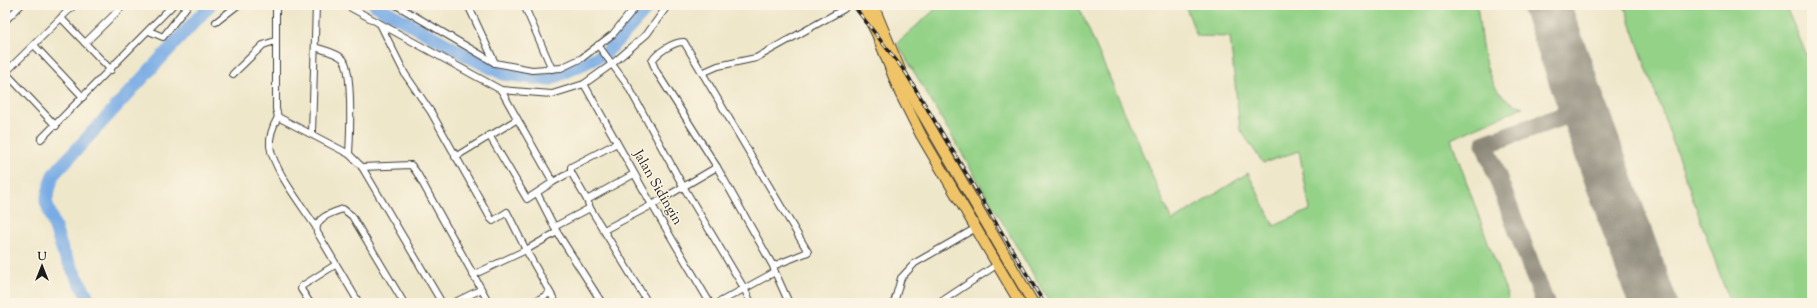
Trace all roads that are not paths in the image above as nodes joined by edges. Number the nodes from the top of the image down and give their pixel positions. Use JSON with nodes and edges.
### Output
{"nodes":[{"id":1,"x":21,"y":5,"type":"edge"},
{"id":2,"x":74,"y":5,"type":"edge"},
{"id":3,"x":124,"y":5,"type":"edge"},
{"id":4,"x":173,"y":5,"type":"edge"},
{"id":5,"x":176,"y":5,"type":"edge"},
{"id":6,"x":238,"y":5,"type":"edge"},
{"id":7,"x":276,"y":5,"type":"edge"},
{"id":8,"x":316,"y":5,"type":"edge"},
{"id":9,"x":346,"y":5,"type":"edge"},
{"id":10,"x":396,"y":5,"type":"edge"},
{"id":11,"x":468,"y":5,"type":"edge"},
{"id":12,"x":524,"y":5,"type":"edge"},
{"id":13,"x":637,"y":5,"type":"edge"},
{"id":14,"x":668,"y":5,"type":"edge"},
{"id":15,"x":862,"y":5,"type":"edge"},
{"id":16,"x":873,"y":5,"type":"edge"},
{"id":17,"x":185,"y":7,"type":"edge"},
{"id":18,"x":844,"y":9,"type":"dead end"},
{"id":19,"x":61,"y":18,"type":"junction"},
{"id":20,"x":5,"y":21,"type":"edge"},
{"id":21,"x":216,"y":22,"type":"dead end"},
{"id":22,"x":380,"y":24,"type":"junction"},
{"id":23,"x":149,"y":31,"type":"junction"},
{"id":24,"x":275,"y":41,"type":"junction"},
{"id":25,"x":85,"y":43,"type":"junction"},
{"id":26,"x":34,"y":45,"type":"junction"},
{"id":27,"x":599,"y":46,"type":"junction"},
{"id":28,"x":315,"y":47,"type":"junction"},
{"id":29,"x":611,"y":62,"type":"junction"},
{"id":30,"x":495,"y":63,"type":"junction"},
{"id":31,"x":552,"y":68,"type":"junction"},
{"id":32,"x":111,"y":70,"type":"junction"},
{"id":33,"x":5,"y":72,"type":"edge"},
{"id":34,"x":702,"y":73,"type":"junction"},
{"id":35,"x":233,"y":74,"type":"dead end"},
{"id":36,"x":584,"y":84,"type":"junction"},
{"id":37,"x":501,"y":90,"type":"junction"},
{"id":38,"x":904,"y":91,"type":"junction"},
{"id":39,"x":83,"y":97,"type":"junction"},
{"id":40,"x":278,"y":117,"type":"junction"},
{"id":41,"x":516,"y":120,"type":"junction"},
{"id":42,"x":56,"y":126,"type":"junction"},
{"id":43,"x":312,"y":134,"type":"junction"},
{"id":44,"x":489,"y":136,"type":"junction"},
{"id":45,"x":41,"y":139,"type":"dead end"},
{"id":46,"x":617,"y":143,"type":"junction"},
{"id":47,"x":350,"y":154,"type":"junction"},
{"id":48,"x":455,"y":156,"type":"junction"},
{"id":49,"x":362,"y":167,"type":"junction"},
{"id":50,"x":717,"y":167,"type":"junction"},
{"id":51,"x":571,"y":172,"type":"junction"},
{"id":52,"x":634,"y":174,"type":"junction"},
{"id":53,"x":553,"y":182,"type":"junction"},
{"id":54,"x":683,"y":186,"type":"junction"},
{"id":55,"x":537,"y":193,"type":"junction"},
{"id":56,"x":587,"y":200,"type":"junction"},
{"id":57,"x":652,"y":205,"type":"junction"},
{"id":58,"x":590,"y":208,"type":"junction"},
{"id":59,"x":316,"y":226,"type":"junction"},
{"id":60,"x":976,"y":228,"type":"junction"},
{"id":61,"x":556,"y":230,"type":"junction"},
{"id":62,"x":604,"y":230,"type":"junction"},
{"id":63,"x":526,"y":250,"type":"junction"},
{"id":64,"x":998,"y":264,"type":"junction"},
{"id":65,"x":336,"y":265,"type":"junction"},
{"id":66,"x":774,"y":269,"type":"junction"},
{"id":67,"x":473,"y":275,"type":"junction"},
{"id":68,"x":744,"y":288,"type":"junction"},
{"id":69,"x":480,"y":290,"type":"junction"},
{"id":70,"x":550,"y":293,"type":"junction"},
{"id":71,"x":946,"y":301,"type":"edge"},
{"id":72,"x":310,"y":303,"type":"edge"},
{"id":73,"x":360,"y":303,"type":"edge"},
{"id":74,"x":404,"y":303,"type":"edge"},
{"id":75,"x":442,"y":303,"type":"edge"},
{"id":76,"x":453,"y":303,"type":"edge"},
{"id":77,"x":489,"y":303,"type":"edge"},
{"id":78,"x":532,"y":303,"type":"edge"},
{"id":79,"x":556,"y":303,"type":"edge"},
{"id":80,"x":602,"y":303,"type":"edge"},
{"id":81,"x":648,"y":303,"type":"edge"},
{"id":82,"x":710,"y":303,"type":"edge"},
{"id":83,"x":718,"y":303,"type":"edge"},
{"id":84,"x":751,"y":303,"type":"edge"},
{"id":85,"x":789,"y":303,"type":"edge"},
{"id":86,"x":894,"y":303,"type":"edge"},
{"id":87,"x":939,"y":303,"type":"edge"},
{"id":88,"x":1020,"y":303,"type":"edge"},
{"id":89,"x":1033,"y":303,"type":"edge"}],
"edges":[{"from":1,"to":20,"type":"street"},
{"from":2,"to":19,"type":"street"},
{"from":3,"to":25,"type":"street"},
{"from":4,"to":23,"type":"street"},
{"from":5,"to":17,"type":"street"},
{"from":6,"to":21,"type":"street"},
{"from":7,"to":24,"type":"street"},
{"from":8,"to":28,"type":"street"},
{"from":9,"to":22,"type":"street"},
{"from":10,"to":30,"type":"street"},
{"from":11,"to":30,"type":"street"},
{"from":12,"to":31,"type":"street"},
{"from":13,"to":27,"type":"street"},
{"from":14,"to":29,"type":"street"},
{"from":15,"to":38,"type":"highway"},
{"from":16,"to":38,"type":"highway"},
{"from":17,"to":23,"type":"street"},
{"from":18,"to":34,"type":"street"},
{"from":19,"to":25,"type":"street"},
{"from":19,"to":26,"type":"street"},
{"from":22,"to":37,"type":"street"},
{"from":22,"to":48,"type":"street"},
{"from":23,"to":32,"type":"street"},
{"from":24,"to":35,"type":"street"},
{"from":24,"to":40,"type":"street"},
{"from":25,"to":32,"type":"street"},
{"from":26,"to":33,"type":"street"},
{"from":26,"to":39,"type":"street"},
{"from":27,"to":29,"type":"street"},
{"from":27,"to":31,"type":"street"},
{"from":28,"to":43,"type":"street"},
{"from":28,"to":47,"type":"street"},
{"from":29,"to":36,"type":"street"},
{"from":29,"to":54,"type":"street"},
{"from":30,"to":31,"type":"street"},
{"from":32,"to":39,"type":"street"},
{"from":33,"to":42,"type":"street"},
{"from":34,"to":50,"type":"street"},
{"from":34,"to":66,"type":"street"},
{"from":36,"to":37,"type":"street"},
{"from":36,"to":46,"type":"street","name":"Jalan Sidingin"},
{"from":37,"to":41,"type":"street"},
{"from":38,"to":60,"type":"highway"},
{"from":38,"to":89,"type":"highway"},
{"from":39,"to":42,"type":"street"},
{"from":40,"to":43,"type":"street"},
{"from":40,"to":59,"type":"street"},
{"from":41,"to":44,"type":"street"},
{"from":41,"to":53,"type":"street"},
{"from":42,"to":45,"type":"street"},
{"from":43,"to":47,"type":"street"},
{"from":44,"to":48,"type":"street"},
{"from":44,"to":55,"type":"street"},
{"from":46,"to":51,"type":"street"},
{"from":46,"to":52,"type":"street","name":"Jalan Sidingin"},
{"from":47,"to":49,"type":"street"},
{"from":48,"to":63,"type":"street"},
{"from":49,"to":67,"type":"street"},
{"from":49,"to":75,"type":"street"},
{"from":50,"to":54,"type":"street"},
{"from":50,"to":66,"type":"street"},
{"from":51,"to":53,"type":"street"},
{"from":51,"to":56,"type":"street"},
{"from":52,"to":56,"type":"street"},
{"from":52,"to":57,"type":"street","name":"Jalan Sidingin"},
{"from":53,"to":55,"type":"street"},
{"from":54,"to":57,"type":"street"},
{"from":54,"to":68,"type":"street"},
{"from":55,"to":61,"type":"street"},
{"from":56,"to":58,"type":"street"},
{"from":57,"to":62,"type":"street"},
{"from":57,"to":82,"type":"street","name":"Jalan Sidingin"},
{"from":58,"to":61,"type":"street"},
{"from":58,"to":62,"type":"street"},
{"from":59,"to":65,"type":"street"},
{"from":59,"to":74,"type":"street"},
{"from":60,"to":64,"type":"highway"},
{"from":60,"to":86,"type":"street"},
{"from":61,"to":63,"type":"street"},
{"from":61,"to":80,"type":"street"},
{"from":62,"to":81,"type":"street"},
{"from":63,"to":67,"type":"street"},
{"from":63,"to":70,"type":"street"},
{"from":64,"to":71,"type":"street"},
{"from":64,"to":88,"type":"highway"},
{"from":65,"to":72,"type":"street"},
{"from":65,"to":73,"type":"street"},
{"from":66,"to":68,"type":"street"},
{"from":66,"to":85,"type":"street"},
{"from":67,"to":69,"type":"street"},
{"from":68,"to":83,"type":"street"},
{"from":68,"to":84,"type":"street"},
{"from":69,"to":76,"type":"street"},
{"from":69,"to":77,"type":"street"},
{"from":70,"to":78,"type":"street"},
{"from":70,"to":79,"type":"street"},
{"from":71,"to":87,"type":"street"}]}
